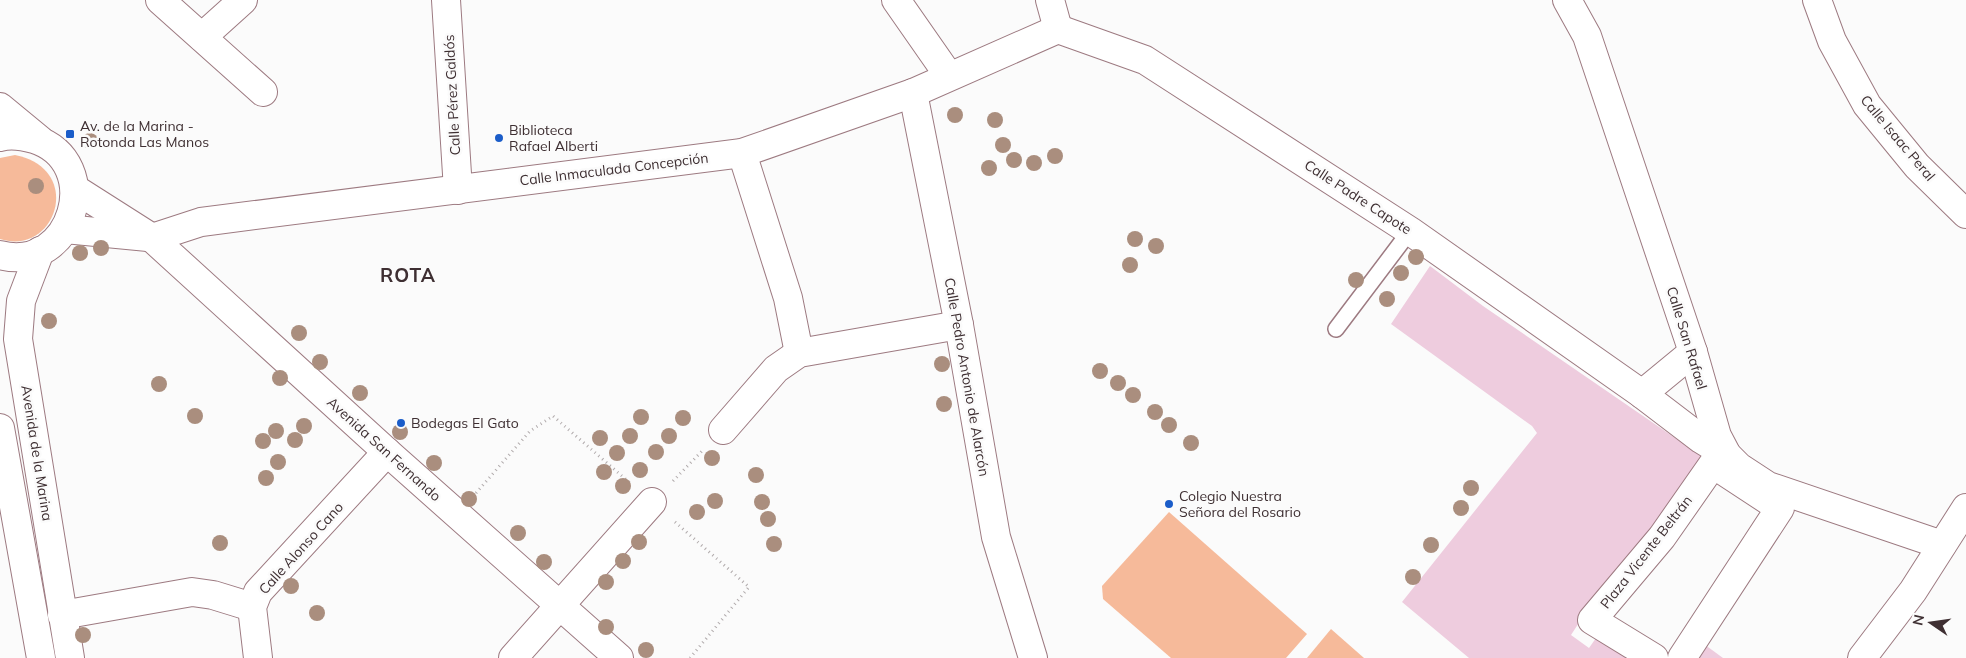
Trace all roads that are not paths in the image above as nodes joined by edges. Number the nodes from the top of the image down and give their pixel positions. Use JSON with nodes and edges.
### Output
{"nodes":[{"id":1,"x":160,"y":0,"type":"edge"},
{"id":2,"x":243,"y":0,"type":"edge"},
{"id":3,"x":446,"y":0,"type":"edge"},
{"id":4,"x":896,"y":0,"type":"edge"},
{"id":5,"x":1050,"y":0,"type":"edge"},
{"id":6,"x":1567,"y":0,"type":"edge"},
{"id":7,"x":1817,"y":0,"type":"edge"},
{"id":8,"x":1058,"y":29,"type":"junction"},
{"id":9,"x":202,"y":37,"type":"junction"},
{"id":10,"x":949,"y":76,"type":"junction"},
{"id":11,"x":263,"y":92,"type":"dead end"},
{"id":12,"x":913,"y":93,"type":"junction"},
{"id":13,"x":0,"y":107,"type":"edge"},
{"id":14,"x":0,"y":137,"type":"edge"},
{"id":15,"x":43,"y":142,"type":"junction"},
{"id":16,"x":742,"y":153,"type":"junction"},
{"id":17,"x":75,"y":189,"type":"junction"},
{"id":18,"x":458,"y":190,"type":"junction"},
{"id":19,"x":1966,"y":214,"type":"edge"},
{"id":20,"x":65,"y":230,"type":"junction"},
{"id":21,"x":1410,"y":231,"type":"junction"},
{"id":22,"x":152,"y":238,"type":"junction"},
{"id":23,"x":40,"y":251,"type":"junction"},
{"id":24,"x":0,"y":255,"type":"edge"},
{"id":25,"x":958,"y":325,"type":"junction"},
{"id":26,"x":1336,"y":329,"type":"dead end"},
{"id":27,"x":1693,"y":352,"type":"junction"},
{"id":28,"x":798,"y":353,"type":"junction"},
{"id":29,"x":1642,"y":394,"type":"junction"},
{"id":30,"x":0,"y":428,"type":"edge"},
{"id":31,"x":723,"y":430,"type":"road end"},
{"id":32,"x":387,"y":452,"type":"junction"},
{"id":33,"x":1727,"y":455,"type":"junction"},
{"id":34,"x":5,"y":488,"type":"edge"},
{"id":35,"x":652,"y":502,"type":"road end"},
{"id":36,"x":1966,"y":508,"type":"edge"},
{"id":37,"x":1942,"y":545,"type":"junction"},
{"id":38,"x":559,"y":606,"type":"junction"},
{"id":39,"x":252,"y":607,"type":"junction"},
{"id":40,"x":62,"y":615,"type":"junction"},
{"id":41,"x":41,"y":658,"type":"edge"},
{"id":42,"x":70,"y":658,"type":"edge"},
{"id":43,"x":258,"y":658,"type":"edge"},
{"id":44,"x":513,"y":658,"type":"edge"},
{"id":45,"x":619,"y":658,"type":"edge"},
{"id":46,"x":1033,"y":658,"type":"edge"},
{"id":47,"x":1654,"y":658,"type":"edge"},
{"id":48,"x":1682,"y":658,"type":"edge"},
{"id":49,"x":1862,"y":658,"type":"edge"}],
"edges":[{"from":1,"to":9,"type":"street"},
{"from":2,"to":9,"type":"street"},
{"from":3,"to":18,"type":"street","name":"Calle Pérez Galdós"},
{"from":4,"to":10,"type":"street"},
{"from":5,"to":8,"type":"street"},
{"from":6,"to":27,"type":"street","name":"Calle San Rafael"},
{"from":7,"to":19,"type":"street","name":"Calle Isaac Peral"},
{"from":8,"to":10,"type":"street","name":"Calle Inmaculada Concepción"},
{"from":8,"to":21,"type":"street","name":"Calle Padre Capote"},
{"from":9,"to":11,"type":"street"},
{"from":10,"to":12,"type":"street","name":"Calle Inmaculada Concepción"},
{"from":12,"to":16,"type":"street","name":"Calle Inmaculada Concepción"},
{"from":12,"to":25,"type":"street","name":"Calle Pedro Antonio de Alarcón"},
{"from":13,"to":15,"type":"street"},
{"from":14,"to":15,"type":"street"},
{"from":15,"to":17,"type":"street"},
{"from":16,"to":18,"type":"street","name":"Calle Inmaculada Concepción"},
{"from":16,"to":28,"type":"street"},
{"from":17,"to":20,"type":"street"},
{"from":17,"to":22,"type":"street","name":"Avenida San Fernando"},
{"from":18,"to":22,"type":"street","name":"Calle Inmaculada Concepción"},
{"from":20,"to":22,"type":"street"},
{"from":20,"to":23,"type":"street"},
{"from":21,"to":26,"type":"lane"},
{"from":21,"to":29,"type":"street","name":"Calle Padre Capote"},
{"from":22,"to":32,"type":"street","name":"Avenida San Fernando"},
{"from":23,"to":24,"type":"street"},
{"from":23,"to":40,"type":"street","name":"Avenida de la Marina"},
{"from":25,"to":28,"type":"street"},
{"from":25,"to":46,"type":"street","name":"Calle Pedro Antonio de Alarcón"},
{"from":27,"to":29,"type":"street"},
{"from":27,"to":33,"type":"street","name":"Calle San Rafael"},
{"from":28,"to":31,"type":"street"},
{"from":29,"to":33,"type":"street","name":"Calle Padre Capote"},
{"from":30,"to":34,"type":"street"},
{"from":32,"to":38,"type":"street","name":"Avenida San Fernando"},
{"from":32,"to":39,"type":"street","name":"Calle Alonso Cano"},
{"from":33,"to":37,"type":"street","name":"Calle San Rafael"},
{"from":34,"to":41,"type":"street"},
{"from":35,"to":38,"type":"street"},
{"from":36,"to":37,"type":"street"},
{"from":37,"to":49,"type":"street"},
{"from":38,"to":44,"type":"street"},
{"from":38,"to":45,"type":"street","name":"Avenida San Fernando"},
{"from":39,"to":40,"type":"street"},
{"from":39,"to":43,"type":"street","name":"Calle Alonso Cano"},
{"from":40,"to":42,"type":"street","name":"Avenida de la Marina"},
{"from":47,"to":48,"type":"street","name":"Plaza Vicente Beltrán"}]}
